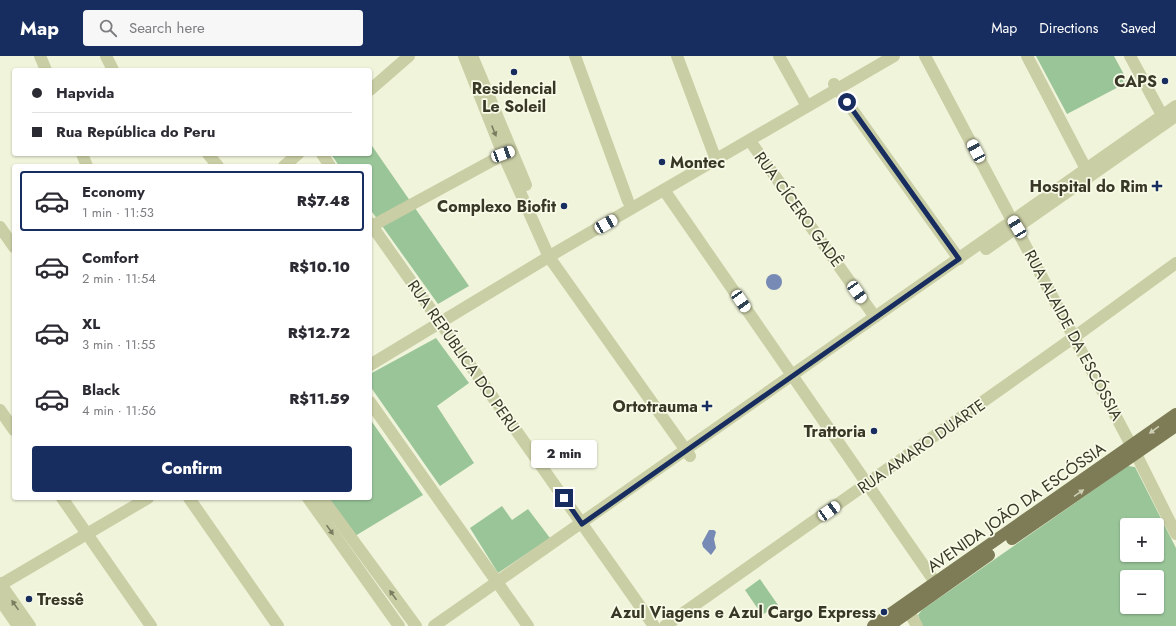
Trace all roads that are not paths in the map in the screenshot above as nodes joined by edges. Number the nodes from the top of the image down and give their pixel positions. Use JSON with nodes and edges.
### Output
{"nodes":[{"id":1,"x":40,"y":56,"type":"edge"},
{"id":2,"x":106,"y":56,"type":"edge"},
{"id":3,"x":409,"y":56,"type":"edge"},
{"id":4,"x":464,"y":56,"type":"edge"},
{"id":5,"x":473,"y":56,"type":"edge"},
{"id":6,"x":575,"y":56,"type":"edge"},
{"id":7,"x":677,"y":56,"type":"edge"},
{"id":8,"x":684,"y":56,"type":"edge"},
{"id":9,"x":779,"y":56,"type":"edge"},
{"id":10,"x":880,"y":56,"type":"edge"},
{"id":11,"x":894,"y":56,"type":"edge"},
{"id":12,"x":925,"y":56,"type":"edge"},
{"id":13,"x":1027,"y":56,"type":"edge"},
{"id":14,"x":1130,"y":56,"type":"edge"},
{"id":15,"x":45,"y":68,"type":"edge"},
{"id":16,"x":112,"y":68,"type":"edge"},
{"id":17,"x":836,"y":86,"type":"junction"},
{"id":18,"x":372,"y":88,"type":"edge"},
{"id":19,"x":804,"y":101,"type":"junction"},
{"id":20,"x":1176,"y":106,"type":"edge"},
{"id":21,"x":1162,"y":115,"type":"junction"},
{"id":22,"x":1176,"y":116,"type":"edge"},
{"id":23,"x":750,"y":141,"type":"junction"},
{"id":24,"x":507,"y":152,"type":"junction"},
{"id":25,"x":717,"y":155,"type":"junction"},
{"id":26,"x":210,"y":156,"type":"edge"},
{"id":27,"x":296,"y":156,"type":"edge"},
{"id":28,"x":216,"y":164,"type":"edge"},
{"id":29,"x":286,"y":164,"type":"edge"},
{"id":30,"x":1086,"y":169,"type":"junction"},
{"id":31,"x":664,"y":190,"type":"junction"},
{"id":32,"x":628,"y":202,"type":"junction"},
{"id":33,"x":1015,"y":223,"type":"junction"},
{"id":34,"x":372,"y":224,"type":"edge"},
{"id":35,"x":372,"y":226,"type":"edge"},
{"id":36,"x":2,"y":232,"type":"edge"},
{"id":37,"x":12,"y":244,"type":"edge"},
{"id":38,"x":550,"y":252,"type":"junction"},
{"id":39,"x":959,"y":259,"type":"junction"},
{"id":40,"x":1176,"y":263,"type":"edge"},
{"id":41,"x":875,"y":317,"type":"junction"},
{"id":42,"x":438,"y":320,"type":"junction"},
{"id":43,"x":1073,"y":338,"type":"junction"},
{"id":44,"x":372,"y":355,"type":"edge"},
{"id":45,"x":372,"y":364,"type":"edge"},
{"id":46,"x":794,"y":378,"type":"junction"},
{"id":47,"x":372,"y":405,"type":"edge"},
{"id":48,"x":0,"y":410,"type":"edge"},
{"id":49,"x":1176,"y":414,"type":"edge"},
{"id":50,"x":1176,"y":426,"type":"edge"},
{"id":51,"x":12,"y":427,"type":"edge"},
{"id":52,"x":691,"y":450,"type":"junction"},
{"id":53,"x":1134,"y":450,"type":"junction"},
{"id":54,"x":867,"y":484,"type":"junction"},
{"id":55,"x":63,"y":500,"type":"edge"},
{"id":56,"x":128,"y":500,"type":"edge"},
{"id":57,"x":144,"y":500,"type":"edge"},
{"id":58,"x":190,"y":500,"type":"edge"},
{"id":59,"x":309,"y":500,"type":"edge"},
{"id":60,"x":323,"y":500,"type":"edge"},
{"id":61,"x":584,"y":527,"type":"junction"},
{"id":62,"x":84,"y":531,"type":"junction"},
{"id":63,"x":1176,"y":534,"type":"edge"},
{"id":64,"x":0,"y":582,"type":"edge"},
{"id":65,"x":936,"y":582,"type":"junction"},
{"id":66,"x":499,"y":586,"type":"junction"},
{"id":67,"x":0,"y":600,"type":"edge"},
{"id":68,"x":909,"y":612,"type":"junction"},
{"id":69,"x":18,"y":626,"type":"edge"},
{"id":70,"x":30,"y":626,"type":"edge"},
{"id":71,"x":151,"y":626,"type":"edge"},
{"id":72,"x":278,"y":626,"type":"edge"},
{"id":73,"x":400,"y":626,"type":"edge"},
{"id":74,"x":416,"y":626,"type":"edge"},
{"id":75,"x":434,"y":626,"type":"edge"},
{"id":76,"x":448,"y":626,"type":"edge"},
{"id":77,"x":528,"y":626,"type":"edge"},
{"id":78,"x":654,"y":626,"type":"edge"},
{"id":79,"x":665,"y":626,"type":"edge"},
{"id":80,"x":873,"y":626,"type":"edge"},
{"id":81,"x":889,"y":626,"type":"edge"},
{"id":82,"x":917,"y":626,"type":"edge"}],
"edges":[{"from":1,"to":15,"type":"street"},
{"from":2,"to":16,"type":"street"},
{"from":3,"to":18,"type":"street"},
{"from":4,"to":24,"type":"street","one_way":true},
{"from":5,"to":24,"type":"street"},
{"from":6,"to":32,"type":"street"},
{"from":7,"to":25,"type":"street"},
{"from":8,"to":25,"type":"street"},
{"from":9,"to":19,"type":"street"},
{"from":10,"to":17,"type":"street"},
{"from":11,"to":17,"type":"street"},
{"from":12,"to":33,"type":"street","name":"RUA ALAIDE DA ESCÓSSIA"},
{"from":13,"to":30,"type":"street"},
{"from":14,"to":21,"type":"street"},
{"from":17,"to":19,"type":"street"},
{"from":17,"to":23,"type":"street"},
{"from":17,"to":39,"type":"street"},
{"from":19,"to":25,"type":"street"},
{"from":20,"to":21,"type":"street"},
{"from":21,"to":30,"type":"street"},
{"from":22,"to":33,"type":"street"},
{"from":23,"to":25,"type":"street"},
{"from":23,"to":41,"type":"street","name":"RUA CÍCERO GADÊ"},
{"from":24,"to":34,"type":"street"},
{"from":24,"to":38,"type":"street"},
{"from":25,"to":31,"type":"street"},
{"from":25,"to":32,"type":"street"},
{"from":26,"to":28,"type":"street"},
{"from":27,"to":29,"type":"street"},
{"from":30,"to":33,"type":"street"},
{"from":31,"to":38,"type":"street"},
{"from":31,"to":46,"type":"street"},
{"from":32,"to":38,"type":"street"},
{"from":33,"to":39,"type":"street"},
{"from":33,"to":43,"type":"street","name":"RUA ALAIDE DA ESCÓSSIA"},
{"from":33,"to":46,"type":"street"},
{"from":35,"to":42,"type":"street","name":"RUA REPÚBLICA DO PERU"},
{"from":36,"to":37,"type":"street"},
{"from":38,"to":42,"type":"street"},
{"from":38,"to":52,"type":"street"},
{"from":39,"to":41,"type":"street"},
{"from":40,"to":43,"type":"street","name":"RUA AMARO DUARTE"},
{"from":41,"to":46,"type":"street"},
{"from":42,"to":44,"type":"street"},
{"from":42,"to":45,"type":"street"},
{"from":42,"to":61,"type":"street","name":"RUA REPÚBLICA DO PERU"},
{"from":43,"to":53,"type":"street","name":"RUA ALAIDE DA ESCÓSSIA"},
{"from":43,"to":54,"type":"street","name":"RUA AMARO DUARTE"},
{"from":46,"to":52,"type":"street"},
{"from":46,"to":54,"type":"street"},
{"from":47,"to":66,"type":"street"},
{"from":48,"to":51,"type":"street"},
{"from":49,"to":53,"type":"main road","name":"AVENIDA JOÃO DA ESCÓSSIA","one_way":true},
{"from":50,"to":53,"type":"main road","name":"AVENIDA JOÃO DA ESCÓSSIA"},
{"from":52,"to":61,"type":"street"},
{"from":53,"to":63,"type":"street","name":"RUA ALAIDE DA ESCÓSSIA"},
{"from":53,"to":65,"type":"main road","name":"AVENIDA JOÃO DA ESCÓSSIA"},
{"from":68,"to":53,"type":"main road","name":"AVENIDA JOÃO DA ESCÓSSIA","one_way":true},
{"from":54,"to":65,"type":"street"},
{"from":54,"to":79,"type":"street","name":"RUA AMARO DUARTE"},
{"from":55,"to":62,"type":"street"},
{"from":56,"to":62,"type":"street"},
{"from":57,"to":62,"type":"street"},
{"from":58,"to":72,"type":"street"},
{"from":59,"to":73,"type":"street","one_way":true},
{"from":74,"to":60,"type":"street","one_way":true},
{"from":61,"to":66,"type":"street"},
{"from":61,"to":78,"type":"street","name":"RUA REPÚBLICA DO PERU"},
{"from":62,"to":64,"type":"street"},
{"from":62,"to":71,"type":"street"},
{"from":70,"to":64,"type":"street","one_way":true},
{"from":65,"to":80,"type":"main road","name":"AVENIDA JOÃO DA ESCÓSSIA"},
{"from":66,"to":75,"type":"street"},
{"from":66,"to":76,"type":"street"},
{"from":66,"to":77,"type":"street"},
{"from":67,"to":69,"type":"street"},
{"from":68,"to":81,"type":"main road","name":"AVENIDA JOÃO DA ESCÓSSIA"},
{"from":68,"to":82,"type":"street"}]}
